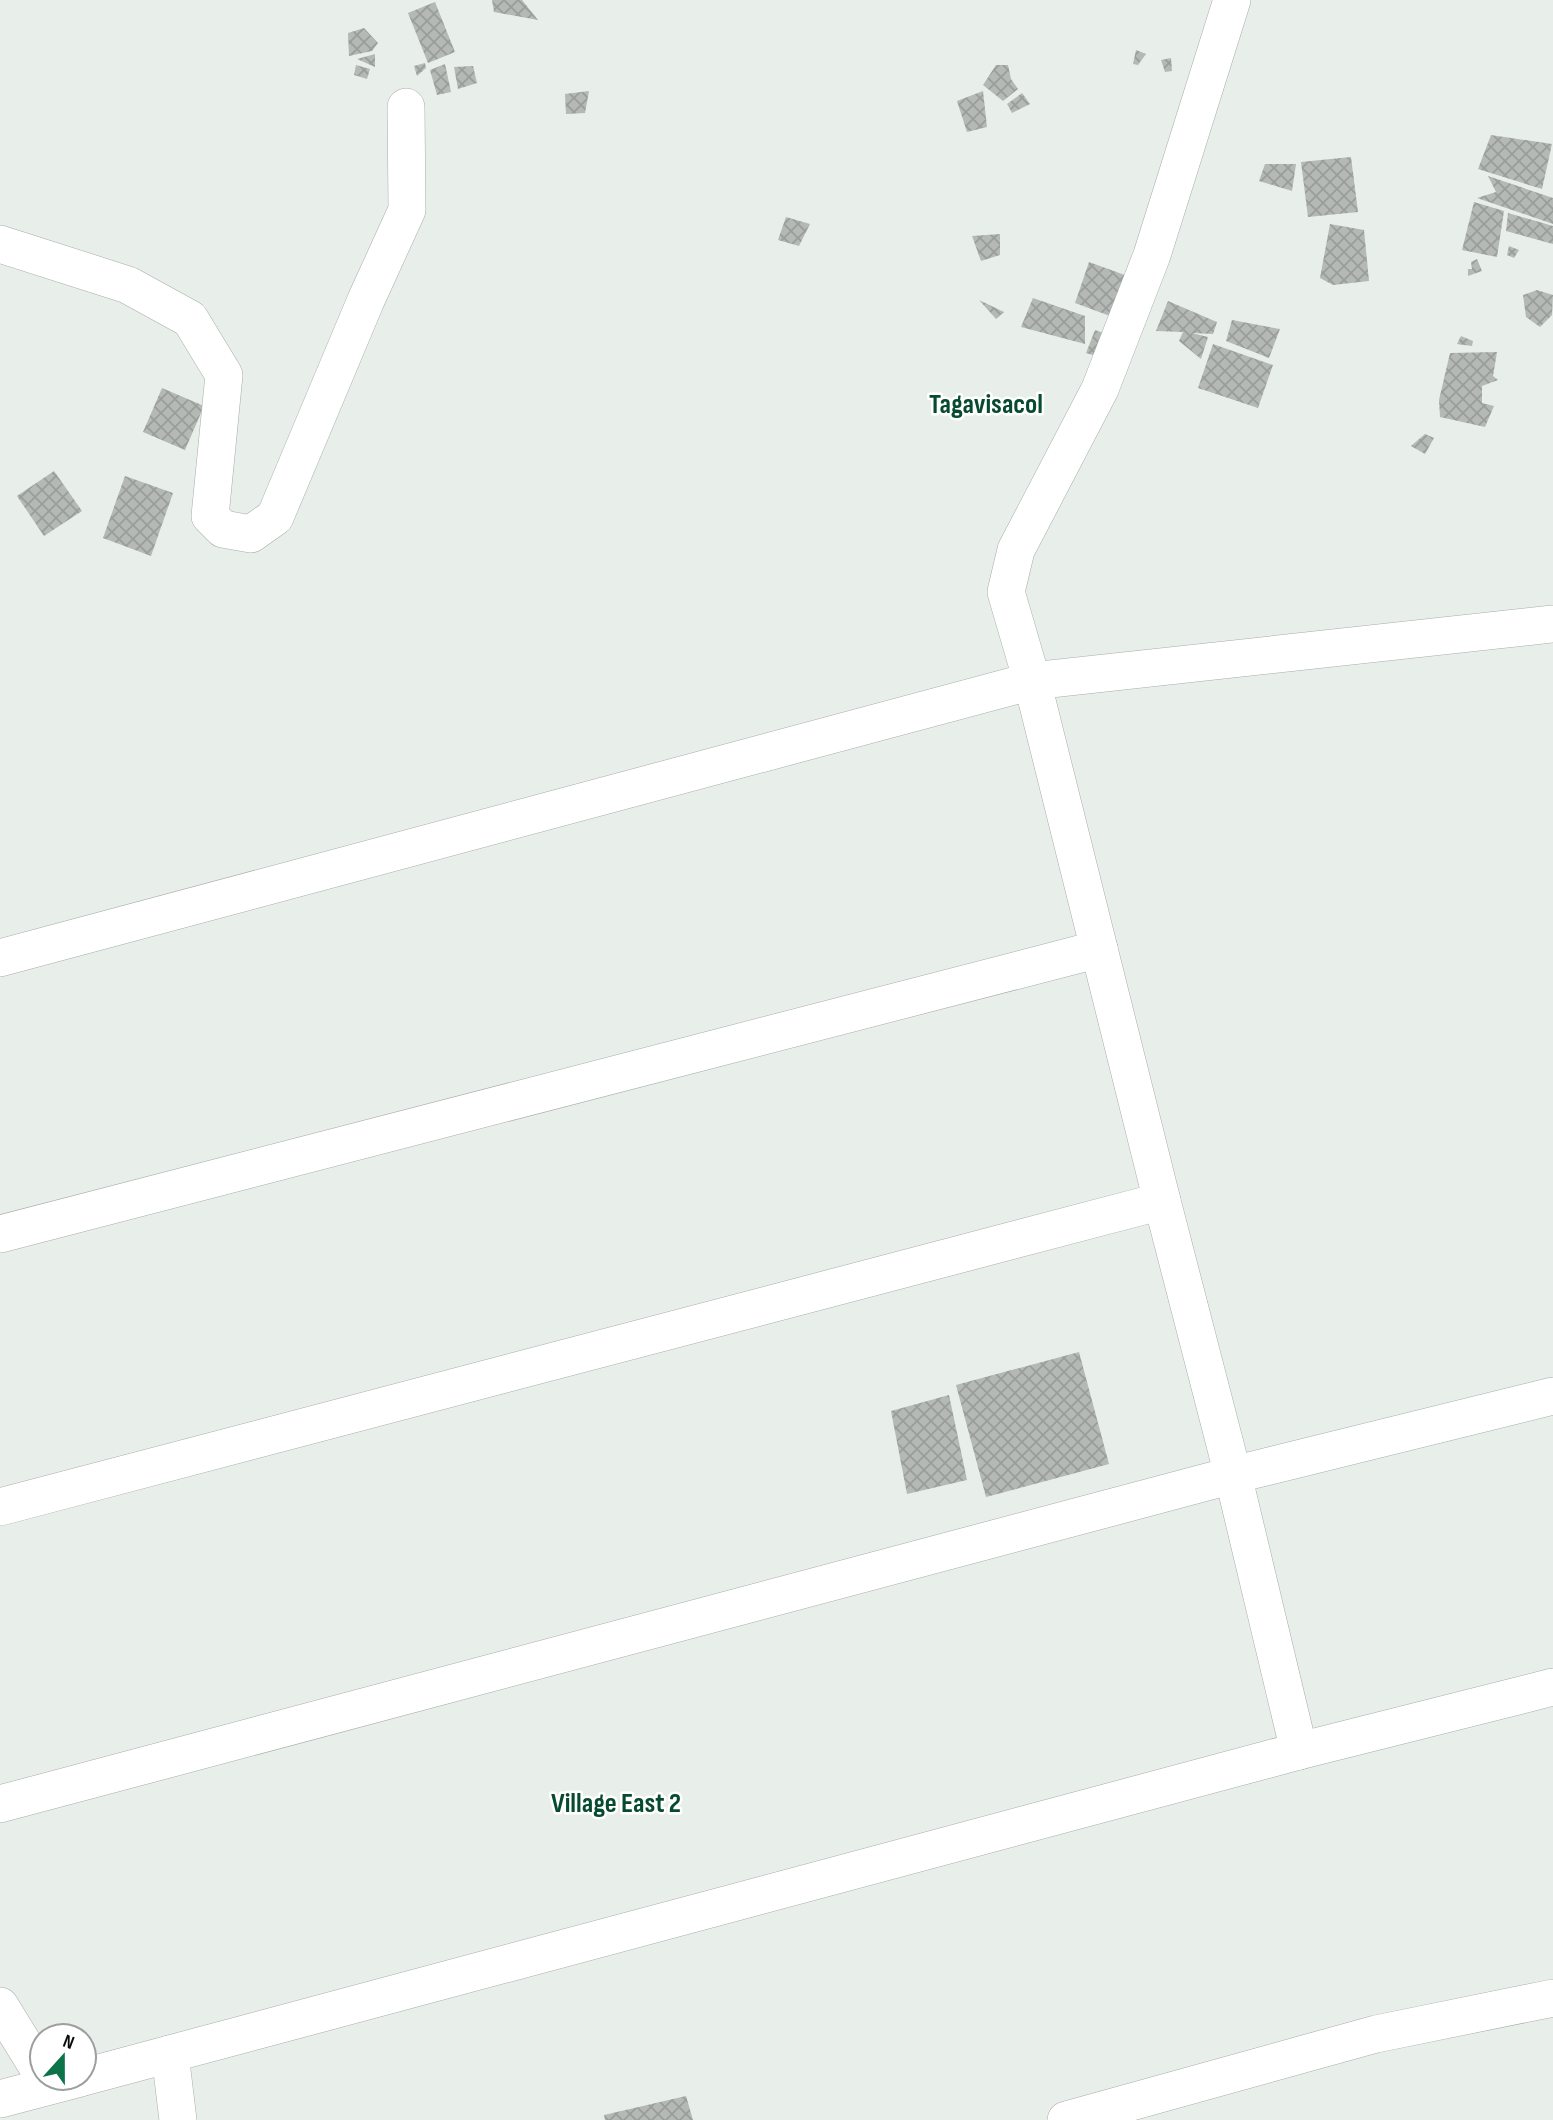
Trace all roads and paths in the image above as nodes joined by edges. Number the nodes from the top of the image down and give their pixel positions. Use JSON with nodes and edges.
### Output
{"nodes":[{"id":1,"x":1232,"y":0,"type":"edge"},
{"id":2,"x":406,"y":107,"type":"dead end"},
{"id":3,"x":0,"y":244,"type":"edge"},
{"id":4,"x":1553,"y":624,"type":"edge"},
{"id":5,"x":1032,"y":681,"type":"junction"},
{"id":6,"x":1099,"y":949,"type":"junction"},
{"id":7,"x":0,"y":958,"type":"edge"},
{"id":8,"x":1162,"y":1201,"type":"junction"},
{"id":9,"x":0,"y":1234,"type":"edge"},
{"id":10,"x":1553,"y":1396,"type":"edge"},
{"id":11,"x":1233,"y":1475,"type":"junction"},
{"id":12,"x":0,"y":1507,"type":"edge"},
{"id":13,"x":1553,"y":1687,"type":"edge"},
{"id":14,"x":1299,"y":1751,"type":"junction"},
{"id":15,"x":0,"y":1804,"type":"edge"},
{"id":16,"x":1553,"y":1998,"type":"edge"},
{"id":17,"x":0,"y":2006,"type":"edge"},
{"id":18,"x":28,"y":2040,"type":"edge"},
{"id":19,"x":170,"y":2054,"type":"junction"},
{"id":20,"x":98,"y":2070,"type":"edge"},
{"id":21,"x":28,"y":2090,"type":"edge"},
{"id":22,"x":0,"y":2099,"type":"edge"},
{"id":23,"x":178,"y":2120,"type":"edge"},
{"id":24,"x":1066,"y":2120,"type":"edge"}],
"edges":[{"from":1,"to":5,"type":"street"},
{"from":2,"to":3,"type":"street"},
{"from":4,"to":5,"type":"street"},
{"from":5,"to":6,"type":"street"},
{"from":5,"to":7,"type":"street"},
{"from":6,"to":8,"type":"street"},
{"from":6,"to":9,"type":"street"},
{"from":8,"to":11,"type":"street"},
{"from":8,"to":12,"type":"street"},
{"from":10,"to":11,"type":"street"},
{"from":11,"to":14,"type":"street"},
{"from":11,"to":15,"type":"street"},
{"from":13,"to":14,"type":"street"},
{"from":14,"to":19,"type":"street"},
{"from":16,"to":24,"type":"street"},
{"from":17,"to":18,"type":"street"},
{"from":19,"to":20,"type":"street"},
{"from":19,"to":23,"type":"street"},
{"from":21,"to":22,"type":"street"}]}
